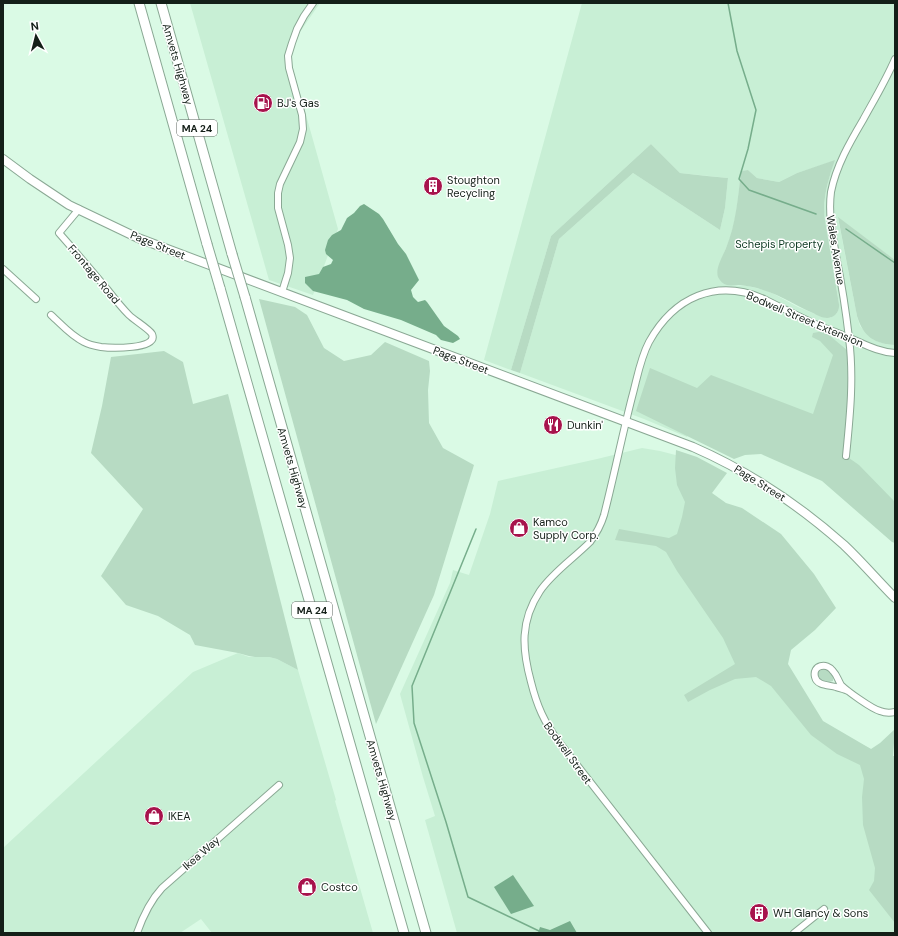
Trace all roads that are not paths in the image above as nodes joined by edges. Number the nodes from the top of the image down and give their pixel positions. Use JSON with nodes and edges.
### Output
{"nodes":[{"id":1,"x":139,"y":3,"type":"edge"},
{"id":2,"x":161,"y":3,"type":"edge"},
{"id":3,"x":313,"y":3,"type":"edge"},
{"id":4,"x":895,"y":58,"type":"edge"},
{"id":5,"x":3,"y":159,"type":"edge"},
{"id":6,"x":79,"y":209,"type":"junction"},
{"id":7,"x":3,"y":269,"type":"edge"},
{"id":8,"x":282,"y":292,"type":"junction"},
{"id":9,"x":36,"y":299,"type":"dead end"},
{"id":10,"x":51,"y":315,"type":"dead end"},
{"id":11,"x":849,"y":338,"type":"junction"},
{"id":12,"x":895,"y":353,"type":"edge"},
{"id":13,"x":626,"y":422,"type":"junction"},
{"id":14,"x":846,"y":456,"type":"dead end"},
{"id":15,"x":895,"y":598,"type":"edge"},
{"id":16,"x":836,"y":676,"type":"junction"},
{"id":17,"x":828,"y":686,"type":"junction"},
{"id":18,"x":848,"y":691,"type":"junction"},
{"id":19,"x":895,"y":712,"type":"edge"},
{"id":20,"x":279,"y":785,"type":"dead end"},
{"id":21,"x":824,"y":909,"type":"dead end"},
{"id":22,"x":137,"y":933,"type":"edge"},
{"id":23,"x":404,"y":933,"type":"edge"},
{"id":24,"x":426,"y":933,"type":"edge"},
{"id":25,"x":708,"y":933,"type":"edge"},
{"id":26,"x":794,"y":933,"type":"edge"}],
"edges":[{"from":1,"to":23,"type":"highway","name":"Amvets Highway","number":"MA 24","bridge":true},
{"from":2,"to":24,"type":"highway","name":"Amvets Highway","number":"MA 24","bridge":true},
{"from":3,"to":8,"type":"street"},
{"from":4,"to":11,"type":"street","name":"Wales Avenue"},
{"from":5,"to":6,"type":"main road","name":"Page Street"},
{"from":6,"to":8,"type":"main road","name":"Page Street"},
{"from":6,"to":10,"type":"street","name":"Frontage Road"},
{"from":7,"to":9,"type":"street"},
{"from":8,"to":13,"type":"main road","name":"Page Street"},
{"from":11,"to":12,"type":"street","name":"Bodwell Street Extension"},
{"from":11,"to":13,"type":"street","name":"Bodwell Street Extension"},
{"from":11,"to":14,"type":"street","name":"Wales Avenue"},
{"from":13,"to":15,"type":"main road","name":"Page Street"},
{"from":13,"to":25,"type":"street","name":"Bodwell Street"},
{"from":16,"to":17,"type":"street"},
{"from":16,"to":17,"type":"street"},
{"from":16,"to":18,"type":"street"},
{"from":17,"to":18,"type":"street"},
{"from":18,"to":19,"type":"street"},
{"from":20,"to":22,"type":"street","name":"Ikea Way"},
{"from":21,"to":26,"type":"street"}]}
